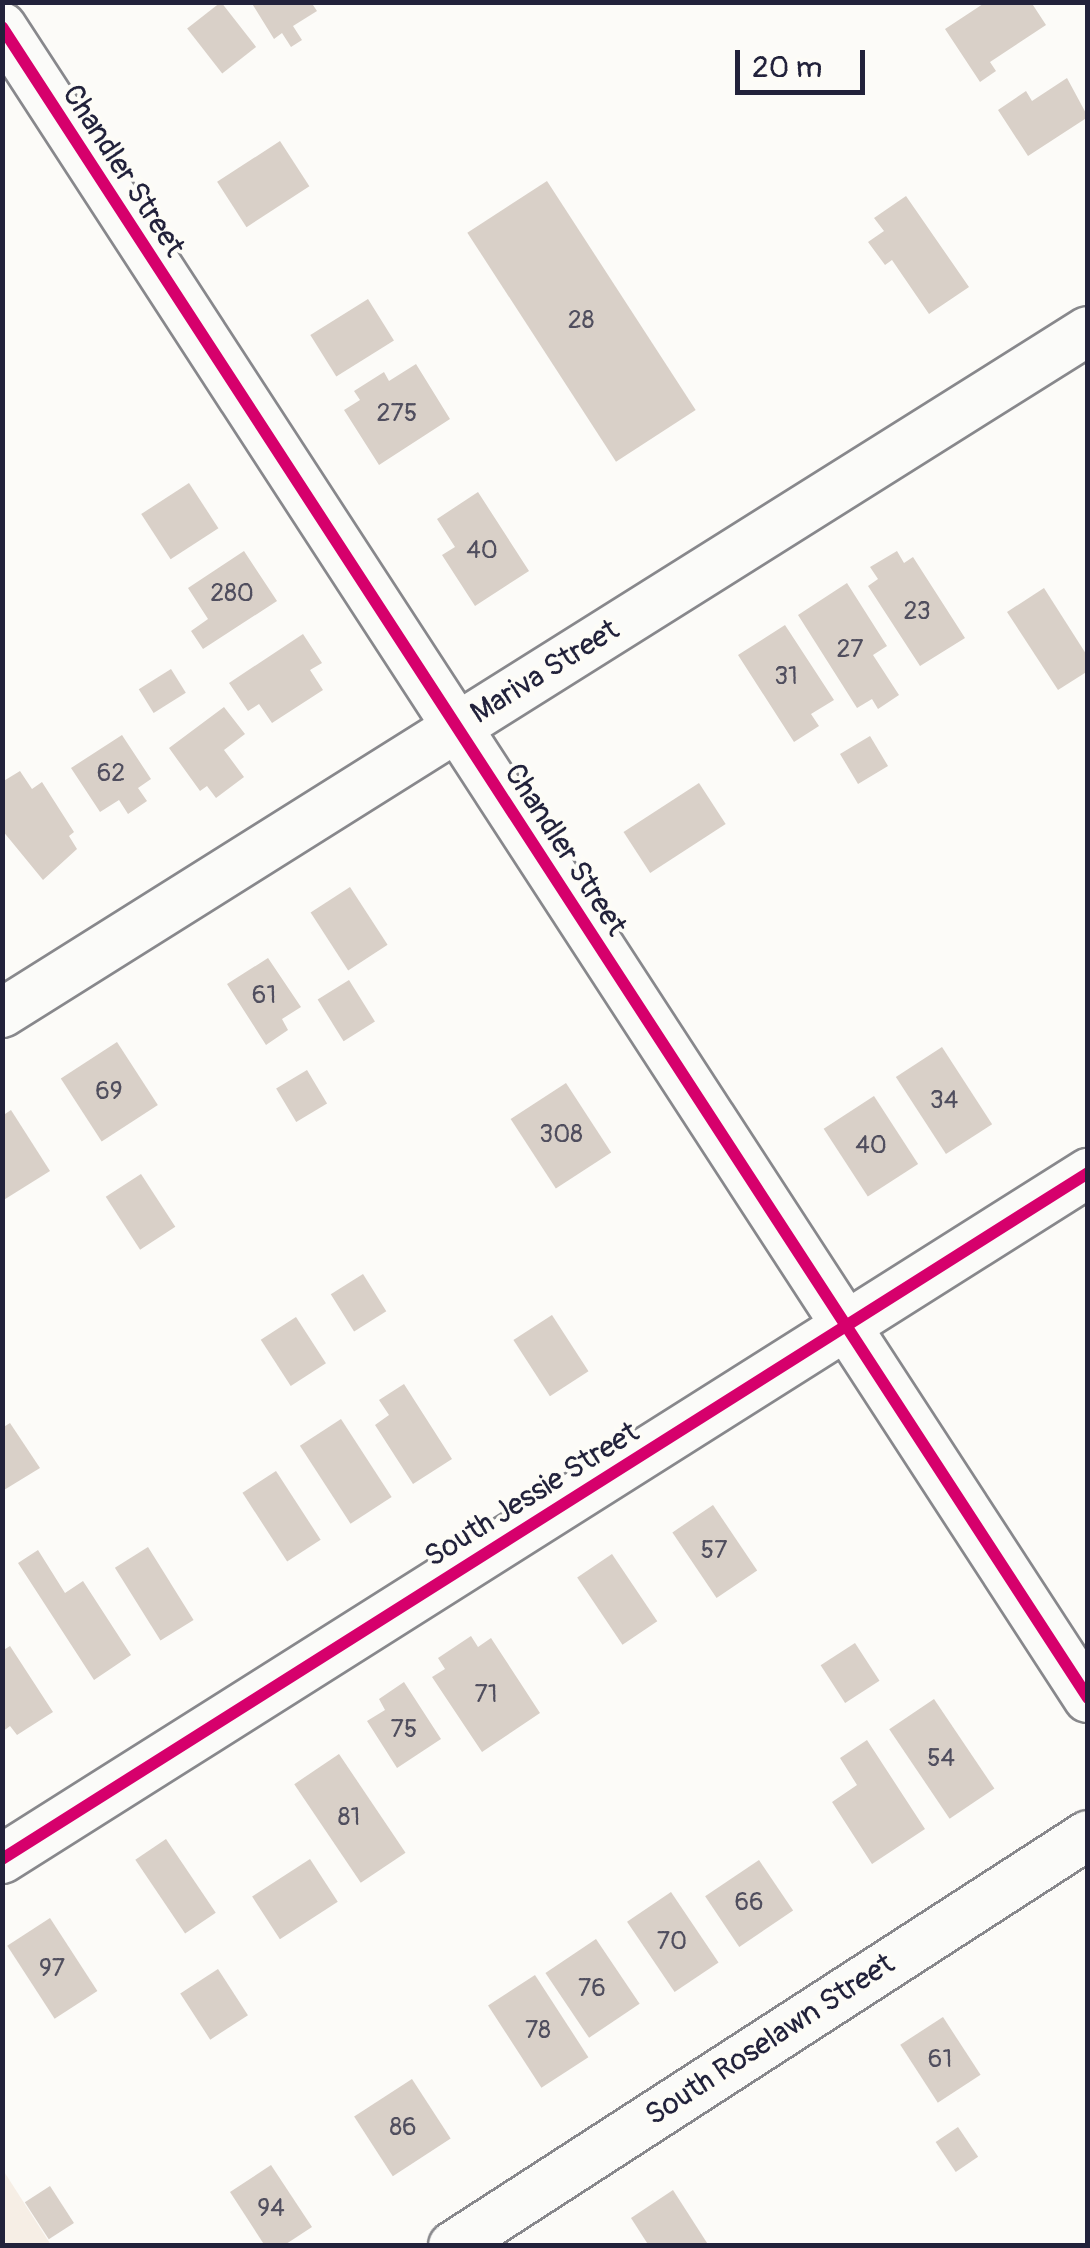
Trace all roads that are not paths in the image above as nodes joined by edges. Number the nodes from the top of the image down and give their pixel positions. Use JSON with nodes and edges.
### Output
{"nodes":[{"id":1,"x":36,"y":2,"type":"edge"},
{"id":2,"x":2,"y":26,"type":"edge"},
{"id":3,"x":1088,"y":331,"type":"edge"},
{"id":4,"x":456,"y":728,"type":"junction"},
{"id":5,"x":2,"y":1012,"type":"edge"},
{"id":6,"x":1088,"y":1174,"type":"edge"},
{"id":7,"x":846,"y":1325,"type":"junction"},
{"id":8,"x":1088,"y":1698,"type":"edge"},
{"id":9,"x":1088,"y":1835,"type":"edge"},
{"id":10,"x":2,"y":1858,"type":"edge"},
{"id":11,"x":454,"y":2246,"type":"edge"}],
"edges":[{"from":1,"to":2,"type":"street"},
{"from":2,"to":4,"type":"street","name":"Chandler Street"},
{"from":3,"to":4,"type":"street","name":"Mariva Street"},
{"from":4,"to":5,"type":"street","name":"Mariva Street"},
{"from":4,"to":7,"type":"street","name":"Chandler Street"},
{"from":6,"to":7,"type":"street","name":"South Jessie Street"},
{"from":7,"to":8,"type":"street","name":"Chandler Street"},
{"from":7,"to":10,"type":"street","name":"South Jessie Street"},
{"from":9,"to":11,"type":"street","name":"South Roselawn Street"}]}
